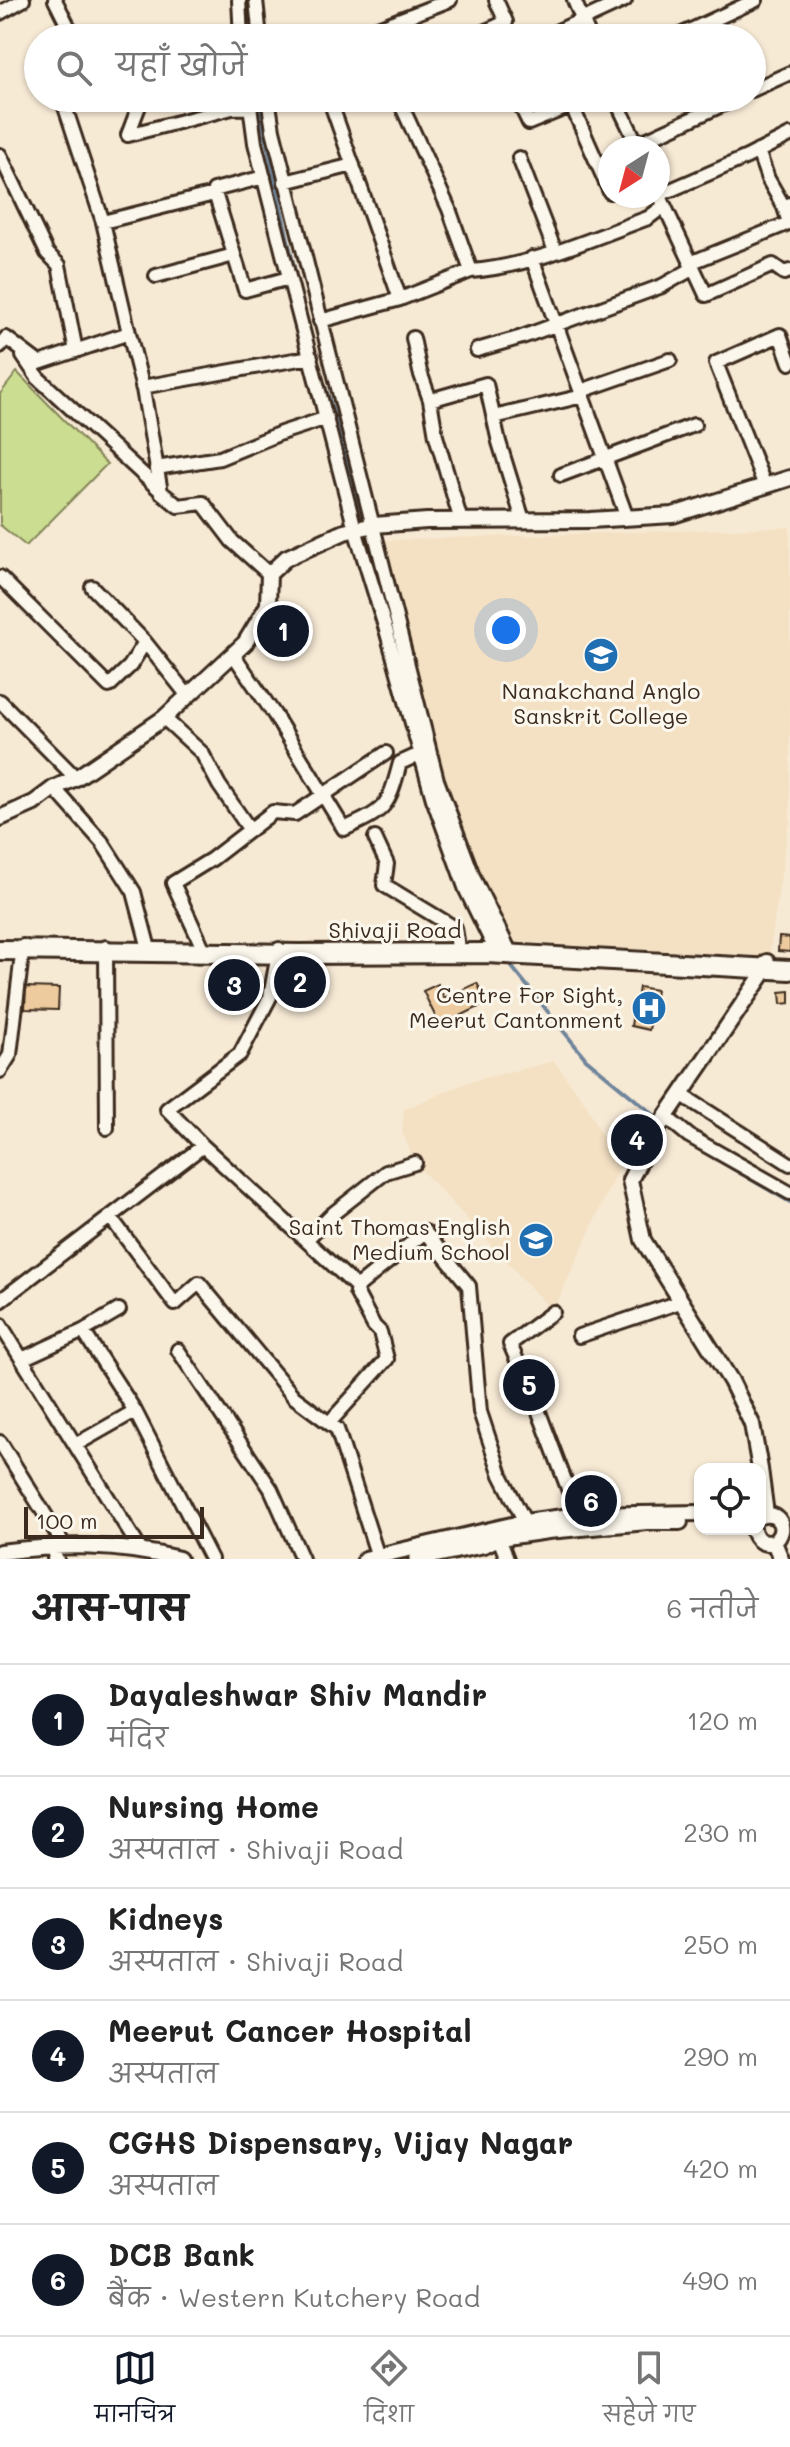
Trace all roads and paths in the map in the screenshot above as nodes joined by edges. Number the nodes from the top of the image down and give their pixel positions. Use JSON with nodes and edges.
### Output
{"nodes":[{"id":1,"x":23,"y":0,"type":"edge"},
{"id":2,"x":55,"y":0,"type":"edge"},
{"id":3,"x":239,"y":0,"type":"edge"},
{"id":4,"x":256,"y":0,"type":"edge"},
{"id":5,"x":450,"y":0,"type":"edge"},
{"id":6,"x":496,"y":0,"type":"edge"},
{"id":7,"x":574,"y":0,"type":"edge"},
{"id":8,"x":625,"y":0,"type":"edge"},
{"id":9,"x":756,"y":0,"type":"edge"},
{"id":10,"x":2,"y":8,"type":"edge"},
{"id":11,"x":583,"y":20,"type":"junction"},
{"id":12,"x":67,"y":24,"type":"edge"},
{"id":13,"x":240,"y":24,"type":"edge"},
{"id":14,"x":259,"y":24,"type":"edge"},
{"id":15,"x":394,"y":24,"type":"edge"},
{"id":16,"x":502,"y":24,"type":"edge"},
{"id":17,"x":574,"y":24,"type":"edge"},
{"id":18,"x":585,"y":24,"type":"edge"},
{"id":19,"x":704,"y":24,"type":"edge"},
{"id":20,"x":790,"y":73,"type":"edge"},
{"id":21,"x":766,"y":84,"type":"edge"},
{"id":22,"x":67,"y":112,"type":"edge"},
{"id":23,"x":137,"y":112,"type":"edge"},
{"id":24,"x":217,"y":112,"type":"edge"},
{"id":25,"x":252,"y":112,"type":"edge"},
{"id":26,"x":270,"y":112,"type":"edge"},
{"id":27,"x":334,"y":112,"type":"edge"},
{"id":28,"x":404,"y":112,"type":"edge"},
{"id":29,"x":524,"y":112,"type":"edge"},
{"id":30,"x":557,"y":112,"type":"edge"},
{"id":31,"x":575,"y":112,"type":"edge"},
{"id":32,"x":622,"y":112,"type":"edge"},
{"id":33,"x":708,"y":112,"type":"edge"},
{"id":34,"x":790,"y":135,"type":"edge"},
{"id":35,"x":633,"y":136,"type":"edge"},
{"id":36,"x":659,"y":136,"type":"edge"},
{"id":37,"x":758,"y":151,"type":"junction"},
{"id":38,"x":0,"y":155,"type":"edge"},
{"id":39,"x":519,"y":158,"type":"dead end"},
{"id":40,"x":353,"y":165,"type":"junction"},
{"id":41,"x":598,"y":165,"type":"edge"},
{"id":42,"x":264,"y":177,"type":"junction"},
{"id":43,"x":6,"y":182,"type":"edge"},
{"id":44,"x":285,"y":182,"type":"junction"},
{"id":45,"x":214,"y":190,"type":"junction"},
{"id":46,"x":670,"y":193,"type":"edge"},
{"id":47,"x":787,"y":206,"type":"edge"},
{"id":48,"x":654,"y":208,"type":"edge"},
{"id":49,"x":665,"y":208,"type":"edge"},
{"id":50,"x":103,"y":222,"type":"junction"},
{"id":51,"x":555,"y":251,"type":"junction"},
{"id":52,"x":234,"y":255,"type":"junction"},
{"id":53,"x":532,"y":258,"type":"junction"},
{"id":54,"x":691,"y":266,"type":"junction"},
{"id":55,"x":471,"y":271,"type":"junction"},
{"id":56,"x":788,"y":274,"type":"edge"},
{"id":57,"x":156,"y":276,"type":"dead end"},
{"id":58,"x":289,"y":278,"type":"junction"},
{"id":59,"x":400,"y":299,"type":"junction"},
{"id":60,"x":320,"y":321,"type":"junction"},
{"id":61,"x":555,"y":325,"type":"junction"},
{"id":62,"x":129,"y":333,"type":"junction"},
{"id":63,"x":413,"y":338,"type":"dead end"},
{"id":64,"x":2,"y":340,"type":"edge"},
{"id":65,"x":477,"y":350,"type":"dead end"},
{"id":66,"x":76,"y":351,"type":"junction"},
{"id":67,"x":311,"y":357,"type":"junction"},
{"id":68,"x":670,"y":360,"type":"dead end"},
{"id":69,"x":790,"y":363,"type":"edge"},
{"id":70,"x":142,"y":387,"type":"junction"},
{"id":71,"x":582,"y":393,"type":"junction"},
{"id":72,"x":430,"y":400,"type":"junction"},
{"id":73,"x":494,"y":417,"type":"junction"},
{"id":74,"x":327,"y":418,"type":"junction"},
{"id":75,"x":694,"y":425,"type":"dead end"},
{"id":76,"x":606,"y":458,"type":"junction"},
{"id":77,"x":156,"y":468,"type":"junction"},
{"id":78,"x":561,"y":475,"type":"dead end"},
{"id":79,"x":790,"y":478,"type":"edge"},
{"id":80,"x":765,"y":486,"type":"junction"},
{"id":81,"x":161,"y":492,"type":"junction"},
{"id":82,"x":627,"y":518,"type":"junction"},
{"id":83,"x":523,"y":520,"type":"junction"},
{"id":84,"x":461,"y":521,"type":"junction"},
{"id":85,"x":364,"y":527,"type":"junction"},
{"id":86,"x":269,"y":574,"type":"junction"},
{"id":87,"x":0,"y":577,"type":"edge"},
{"id":88,"x":92,"y":587,"type":"dead end"},
{"id":89,"x":145,"y":642,"type":"junction"},
{"id":90,"x":233,"y":654,"type":"junction"},
{"id":91,"x":188,"y":696,"type":"junction"},
{"id":92,"x":0,"y":701,"type":"edge"},
{"id":93,"x":164,"y":718,"type":"junction"},
{"id":94,"x":386,"y":753,"type":"dead end"},
{"id":95,"x":420,"y":754,"type":"junction"},
{"id":96,"x":76,"y":778,"type":"junction"},
{"id":97,"x":54,"y":788,"type":"junction"},
{"id":98,"x":324,"y":794,"type":"junction"},
{"id":99,"x":0,"y":818,"type":"edge"},
{"id":100,"x":250,"y":830,"type":"junction"},
{"id":101,"x":375,"y":838,"type":"dead end"},
{"id":102,"x":0,"y":942,"type":"edge"},
{"id":103,"x":148,"y":945,"type":"junction"},
{"id":104,"x":23,"y":946,"type":"junction"},
{"id":105,"x":458,"y":947,"type":"junction"},
{"id":106,"x":106,"y":948,"type":"junction"},
{"id":107,"x":0,"y":950,"type":"edge"},
{"id":108,"x":202,"y":950,"type":"junction"},
{"id":109,"x":279,"y":950,"type":"junction"},
{"id":110,"x":503,"y":950,"type":"junction"},
{"id":111,"x":790,"y":962,"type":"edge"},
{"id":112,"x":767,"y":964,"type":"junction"},
{"id":113,"x":790,"y":970,"type":"edge"},
{"id":114,"x":0,"y":1071,"type":"edge"},
{"id":115,"x":682,"y":1095,"type":"junction"},
{"id":116,"x":665,"y":1118,"type":"junction"},
{"id":117,"x":107,"y":1128,"type":"dead end"},
{"id":118,"x":203,"y":1146,"type":"junction"},
{"id":119,"x":415,"y":1163,"type":"dead end"},
{"id":120,"x":790,"y":1164,"type":"edge"},
{"id":121,"x":790,"y":1193,"type":"edge"},
{"id":122,"x":111,"y":1218,"type":"junction"},
{"id":123,"x":306,"y":1240,"type":"junction"},
{"id":124,"x":357,"y":1287,"type":"junction"},
{"id":125,"x":0,"y":1301,"type":"edge"},
{"id":126,"x":680,"y":1302,"type":"junction"},
{"id":127,"x":119,"y":1310,"type":"dead end"},
{"id":128,"x":553,"y":1312,"type":"dead end"},
{"id":129,"x":0,"y":1324,"type":"edge"},
{"id":130,"x":83,"y":1331,"type":"junction"},
{"id":131,"x":579,"y":1336,"type":"dead end"},
{"id":132,"x":178,"y":1350,"type":"dead end"},
{"id":133,"x":22,"y":1359,"type":"junction"},
{"id":134,"x":135,"y":1411,"type":"junction"},
{"id":135,"x":329,"y":1423,"type":"junction"},
{"id":136,"x":0,"y":1442,"type":"edge"},
{"id":137,"x":77,"y":1444,"type":"junction"},
{"id":138,"x":759,"y":1463,"type":"edge"},
{"id":139,"x":766,"y":1488,"type":"edge"},
{"id":140,"x":694,"y":1513,"type":"edge"},
{"id":141,"x":578,"y":1515,"type":"junction"},
{"id":142,"x":694,"y":1521,"type":"edge"},
{"id":143,"x":525,"y":1522,"type":"junction"},
{"id":144,"x":777,"y":1524,"type":"edge"},
{"id":145,"x":755,"y":1535,"type":"edge"},
{"id":146,"x":756,"y":1535,"type":"edge"},
{"id":147,"x":499,"y":1538,"type":"junction"},
{"id":148,"x":64,"y":1545,"type":"junction"},
{"id":149,"x":140,"y":1549,"type":"junction"},
{"id":150,"x":0,"y":1552,"type":"edge"},
{"id":151,"x":448,"y":1556,"type":"edge"},
{"id":152,"x":371,"y":1558,"type":"edge"},
{"id":153,"x":179,"y":1559,"type":"edge"},
{"id":154,"x":211,"y":1559,"type":"edge"},
{"id":155,"x":302,"y":1559,"type":"edge"},
{"id":156,"x":417,"y":1559,"type":"edge"},
{"id":157,"x":507,"y":1559,"type":"edge"},
{"id":158,"x":768,"y":1559,"type":"edge"},
{"id":159,"x":781,"y":1559,"type":"edge"}],
"edges":[{"from":1,"to":10,"type":"street"},
{"from":2,"to":12,"type":"street"},
{"from":3,"to":13,"type":"street"},
{"from":4,"to":14,"type":"street"},
{"from":5,"to":15,"type":"street"},
{"from":6,"to":16,"type":"street"},
{"from":7,"to":11,"type":"street"},
{"from":8,"to":11,"type":"street"},
{"from":9,"to":19,"type":"street"},
{"from":11,"to":17,"type":"street"},
{"from":11,"to":18,"type":"street"},
{"from":20,"to":21,"type":"street"},
{"from":22,"to":50,"type":"street"},
{"from":23,"to":24,"type":"street"},
{"from":25,"to":42,"type":"street"},
{"from":26,"to":44,"type":"street"},
{"from":27,"to":40,"type":"street"},
{"from":28,"to":55,"type":"street"},
{"from":29,"to":30,"type":"street"},
{"from":31,"to":41,"type":"street"},
{"from":32,"to":35,"type":"street"},
{"from":33,"to":36,"type":"street"},
{"from":34,"to":37,"type":"street"},
{"from":37,"to":46,"type":"street"},
{"from":37,"to":47,"type":"street"},
{"from":38,"to":43,"type":"street"},
{"from":39,"to":51,"type":"street"},
{"from":40,"to":44,"type":"street"},
{"from":40,"to":59,"type":"street"},
{"from":42,"to":45,"type":"street"},
{"from":42,"to":58,"type":"street"},
{"from":43,"to":66,"type":"street"},
{"from":44,"to":60,"type":"street"},
{"from":45,"to":50,"type":"street"},
{"from":45,"to":52,"type":"street"},
{"from":47,"to":54,"type":"street"},
{"from":48,"to":51,"type":"street"},
{"from":49,"to":54,"type":"street"},
{"from":50,"to":62,"type":"street"},
{"from":51,"to":53,"type":"street"},
{"from":52,"to":57,"type":"street"},
{"from":52,"to":58,"type":"street"},
{"from":53,"to":55,"type":"street"},
{"from":53,"to":61,"type":"street"},
{"from":54,"to":56,"type":"street"},
{"from":54,"to":61,"type":"street"},
{"from":55,"to":59,"type":"street"},
{"from":58,"to":67,"type":"street"},
{"from":59,"to":60,"type":"street"},
{"from":60,"to":85,"type":"street"},
{"from":61,"to":65,"type":"street"},
{"from":61,"to":71,"type":"street"},
{"from":62,"to":66,"type":"street"},
{"from":62,"to":70,"type":"street"},
{"from":63,"to":72,"type":"street"},
{"from":64,"to":66,"type":"street"},
{"from":64,"to":81,"type":"street"},
{"from":67,"to":70,"type":"street"},
{"from":67,"to":74,"type":"street"},
{"from":68,"to":71,"type":"street"},
{"from":69,"to":80,"type":"street"},
{"from":70,"to":77,"type":"street"},
{"from":71,"to":73,"type":"street"},
{"from":71,"to":76,"type":"street"},
{"from":72,"to":73,"type":"street"},
{"from":72,"to":84,"type":"street"},
{"from":73,"to":83,"type":"street"},
{"from":74,"to":77,"type":"street"},
{"from":74,"to":85,"type":"street"},
{"from":75,"to":76,"type":"street"},
{"from":76,"to":78,"type":"street"},
{"from":76,"to":82,"type":"street"},
{"from":77,"to":81,"type":"street"},
{"from":79,"to":80,"type":"street"},
{"from":80,"to":82,"type":"street"},
{"from":81,"to":86,"type":"street"},
{"from":82,"to":83,"type":"street"},
{"from":83,"to":84,"type":"street"},
{"from":84,"to":85,"type":"street"},
{"from":85,"to":86,"type":"street"},
{"from":85,"to":95,"type":"street"},
{"from":85,"to":110,"type":"street"},
{"from":86,"to":90,"type":"street"},
{"from":87,"to":89,"type":"street"},
{"from":88,"to":89,"type":"street"},
{"from":89,"to":91,"type":"street"},
{"from":90,"to":91,"type":"street"},
{"from":90,"to":98,"type":"street"},
{"from":91,"to":93,"type":"street"},
{"from":92,"to":96,"type":"street"},
{"from":93,"to":96,"type":"street"},
{"from":93,"to":100,"type":"street"},
{"from":94,"to":98,"type":"street"},
{"from":95,"to":98,"type":"street"},
{"from":95,"to":110,"type":"street"},
{"from":96,"to":97,"type":"street"},
{"from":97,"to":99,"type":"street"},
{"from":97,"to":103,"type":"street"},
{"from":98,"to":100,"type":"street"},
{"from":100,"to":108,"type":"street"},
{"from":101,"to":105,"type":"street"},
{"from":102,"to":104,"type":"main road"},
{"from":103,"to":106,"type":"main road"},
{"from":103,"to":108,"type":"main road"},
{"from":104,"to":106,"type":"main road","name":"Shivaji Road"},
{"from":104,"to":107,"type":"main road","name":"Shivaji Road"},
{"from":104,"to":114,"type":"street"},
{"from":105,"to":109,"type":"main road"},
{"from":105,"to":110,"type":"main road"},
{"from":106,"to":108,"type":"main road","name":"Shivaji Road"},
{"from":106,"to":117,"type":"street"},
{"from":108,"to":109,"type":"main road","name":"Shivaji Road"},
{"from":109,"to":110,"type":"main road","name":"Shivaji Road"},
{"from":109,"to":118,"type":"street"},
{"from":110,"to":112,"type":"main road","name":"Shivaji Road"},
{"from":111,"to":112,"type":"main road"},
{"from":112,"to":113,"type":"main road","name":"Shivaji Road"},
{"from":112,"to":115,"type":"street"},
{"from":115,"to":116,"type":"street"},
{"from":115,"to":120,"type":"street"},
{"from":116,"to":121,"type":"street"},
{"from":116,"to":126,"type":"street"},
{"from":118,"to":122,"type":"street"},
{"from":118,"to":123,"type":"street"},
{"from":119,"to":123,"type":"street"},
{"from":122,"to":125,"type":"street"},
{"from":122,"to":135,"type":"street"},
{"from":123,"to":124,"type":"street"},
{"from":124,"to":135,"type":"street"},
{"from":124,"to":143,"type":"street"},
{"from":126,"to":131,"type":"street"},
{"from":126,"to":138,"type":"street"},
{"from":127,"to":130,"type":"street"},
{"from":128,"to":141,"type":"street"},
{"from":129,"to":133,"type":"street"},
{"from":130,"to":133,"type":"street"},
{"from":130,"to":134,"type":"street"},
{"from":132,"to":155,"type":"street"},
{"from":133,"to":137,"type":"street"},
{"from":134,"to":137,"type":"street"},
{"from":134,"to":154,"type":"street"},
{"from":135,"to":152,"type":"street"},
{"from":136,"to":148,"type":"street"},
{"from":137,"to":149,"type":"street"},
{"from":139,"to":144,"type":"street"},
{"from":140,"to":141,"type":"street"},
{"from":141,"to":143,"type":"street"},
{"from":142,"to":147,"type":"street"},
{"from":143,"to":152,"type":"street"},
{"from":144,"to":146,"type":"street"},
{"from":144,"to":159,"type":"street"},
{"from":145,"to":158,"type":"street"},
{"from":147,"to":151,"type":"street"},
{"from":147,"to":157,"type":"street"},
{"from":148,"to":149,"type":"street"},
{"from":148,"to":150,"type":"street"},
{"from":149,"to":153,"type":"street"},
{"from":151,"to":156,"type":"street"}]}
